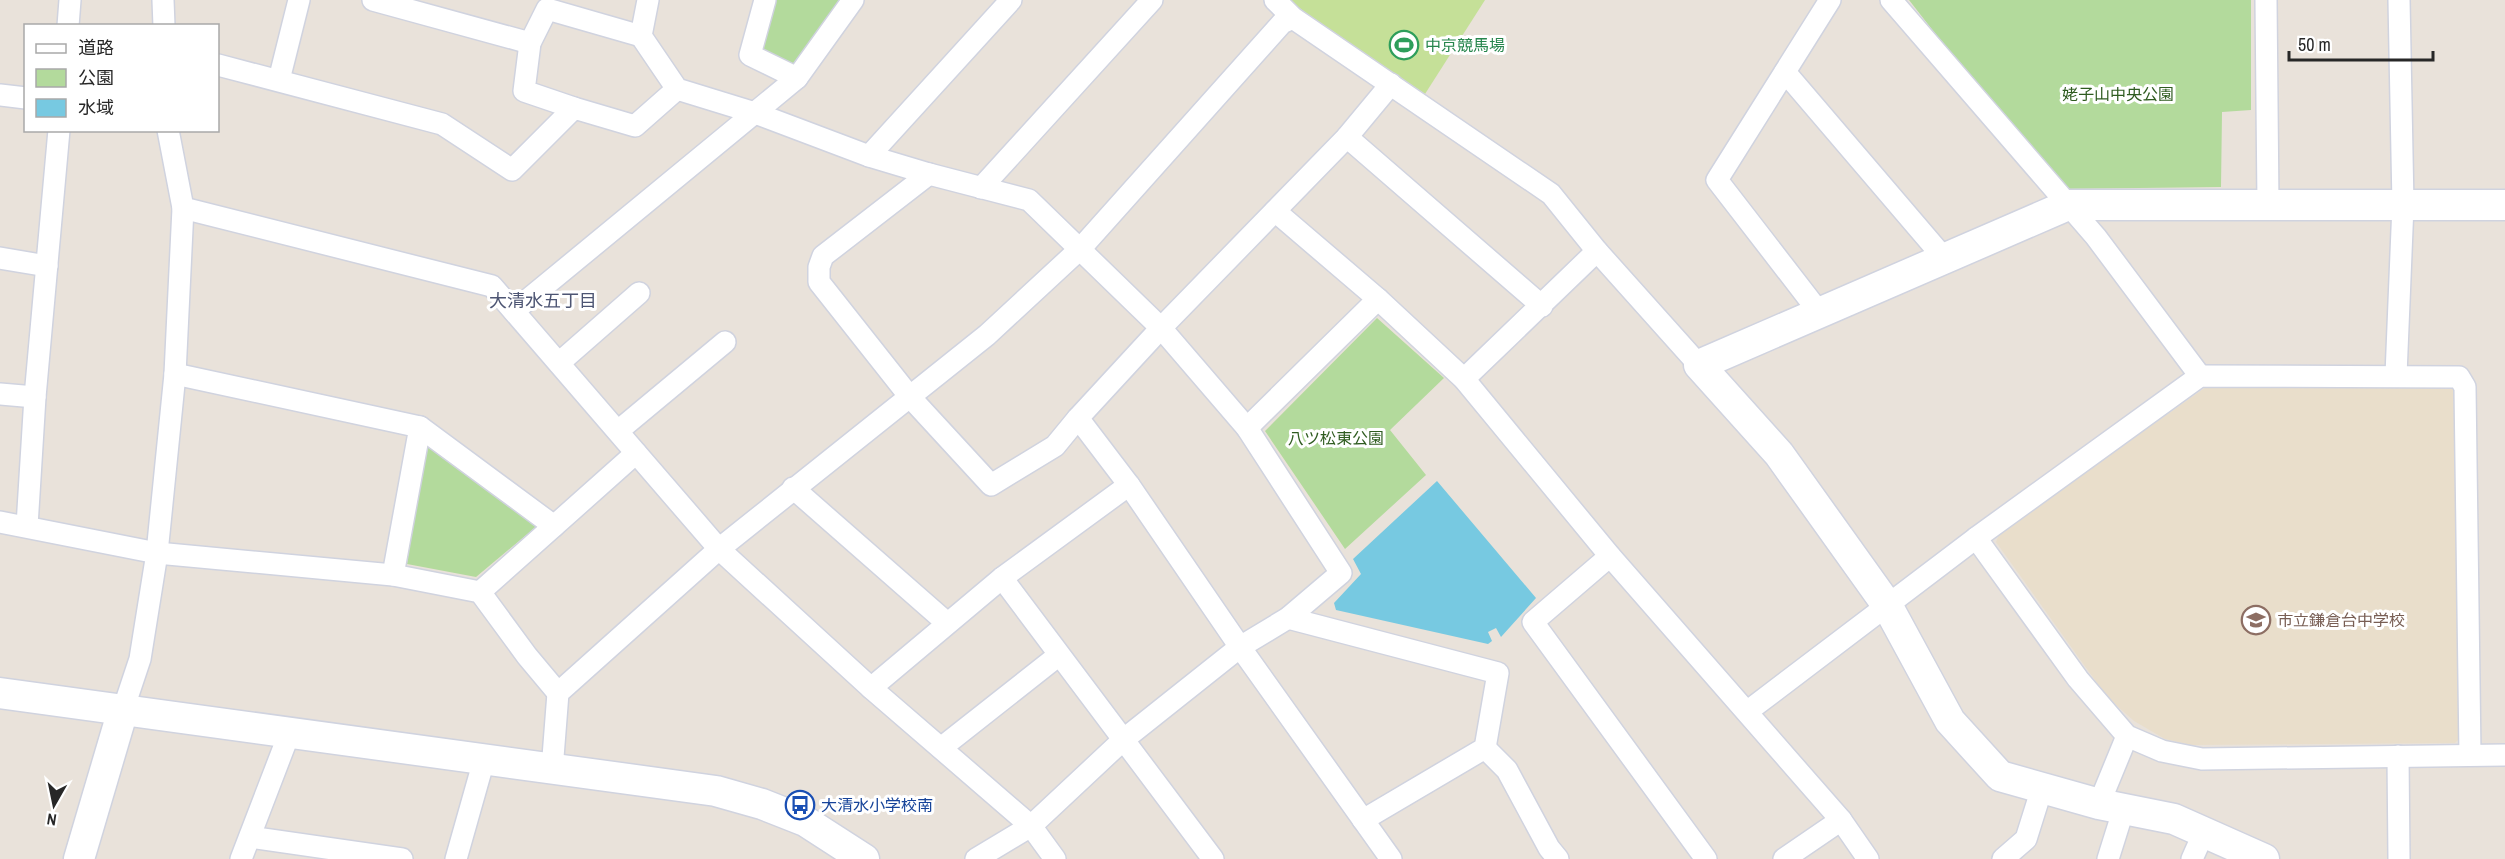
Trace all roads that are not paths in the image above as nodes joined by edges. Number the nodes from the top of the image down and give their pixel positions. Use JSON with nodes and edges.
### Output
{"nodes":[{"id":1,"x":70,"y":0,"type":"edge"},
{"id":2,"x":163,"y":0,"type":"edge"},
{"id":3,"x":299,"y":0,"type":"edge"},
{"id":4,"x":373,"y":0,"type":"edge"},
{"id":5,"x":648,"y":0,"type":"edge"},
{"id":6,"x":765,"y":0,"type":"edge"},
{"id":7,"x":853,"y":0,"type":"edge"},
{"id":8,"x":1011,"y":0,"type":"edge"},
{"id":9,"x":1152,"y":0,"type":"edge"},
{"id":10,"x":1275,"y":0,"type":"edge"},
{"id":11,"x":1830,"y":0,"type":"edge"},
{"id":12,"x":1891,"y":0,"type":"edge"},
{"id":13,"x":2266,"y":0,"type":"edge"},
{"id":14,"x":2399,"y":0,"type":"edge"},
{"id":15,"x":1293,"y":18,"type":"junction"},
{"id":16,"x":68,"y":24,"type":"edge"},
{"id":17,"x":164,"y":24,"type":"edge"},
{"id":18,"x":641,"y":36,"type":"junction"},
{"id":19,"x":530,"y":43,"type":"junction"},
{"id":20,"x":219,"y":65,"type":"edge"},
{"id":21,"x":1785,"y":72,"type":"junction"},
{"id":22,"x":797,"y":78,"type":"junction"},
{"id":23,"x":279,"y":80,"type":"junction"},
{"id":24,"x":1391,"y":84,"type":"junction"},
{"id":25,"x":677,"y":89,"type":"junction"},
{"id":26,"x":0,"y":95,"type":"edge"},
{"id":27,"x":24,"y":98,"type":"edge"},
{"id":28,"x":574,"y":108,"type":"junction"},
{"id":29,"x":755,"y":113,"type":"junction"},
{"id":30,"x":60,"y":132,"type":"edge"},
{"id":31,"x":168,"y":132,"type":"edge"},
{"id":32,"x":1347,"y":137,"type":"junction"},
{"id":33,"x":869,"y":156,"type":"junction"},
{"id":34,"x":929,"y":174,"type":"junction"},
{"id":35,"x":981,"y":188,"type":"junction"},
{"id":36,"x":2268,"y":204,"type":"junction"},
{"id":37,"x":2068,"y":205,"type":"junction"},
{"id":38,"x":2403,"y":205,"type":"junction"},
{"id":39,"x":2505,"y":205,"type":"edge"},
{"id":40,"x":183,"y":208,"type":"junction"},
{"id":41,"x":1275,"y":211,"type":"junction"},
{"id":42,"x":1081,"y":248,"type":"junction"},
{"id":43,"x":1597,"y":251,"type":"junction"},
{"id":44,"x":0,"y":258,"type":"edge"},
{"id":45,"x":1944,"y":258,"type":"junction"},
{"id":46,"x":47,"y":267,"type":"junction"},
{"id":47,"x":639,"y":293,"type":"dead end"},
{"id":48,"x":1378,"y":299,"type":"junction"},
{"id":49,"x":1542,"y":306,"type":"junction"},
{"id":50,"x":514,"y":311,"type":"junction"},
{"id":51,"x":1819,"y":312,"type":"junction"},
{"id":52,"x":1161,"y":328,"type":"junction"},
{"id":53,"x":725,"y":342,"type":"dead end"},
{"id":54,"x":559,"y":363,"type":"junction"},
{"id":55,"x":1699,"y":365,"type":"junction"},
{"id":56,"x":175,"y":374,"type":"junction"},
{"id":57,"x":2396,"y":375,"type":"junction"},
{"id":58,"x":2199,"y":376,"type":"junction"},
{"id":59,"x":1464,"y":379,"type":"junction"},
{"id":60,"x":0,"y":394,"type":"edge"},
{"id":61,"x":35,"y":397,"type":"junction"},
{"id":62,"x":910,"y":397,"type":"junction"},
{"id":63,"x":1078,"y":418,"type":"junction"},
{"id":64,"x":420,"y":427,"type":"junction"},
{"id":65,"x":1248,"y":428,"type":"junction"},
{"id":66,"x":618,"y":431,"type":"junction"},
{"id":67,"x":636,"y":453,"type":"junction"},
{"id":68,"x":1130,"y":485,"type":"junction"},
{"id":69,"x":793,"y":488,"type":"junction"},
{"id":70,"x":0,"y":522,"type":"edge"},
{"id":71,"x":27,"y":526,"type":"junction"},
{"id":72,"x":554,"y":526,"type":"junction"},
{"id":73,"x":1976,"y":538,"type":"junction"},
{"id":74,"x":719,"y":549,"type":"junction"},
{"id":75,"x":157,"y":553,"type":"junction"},
{"id":76,"x":1610,"y":556,"type":"junction"},
{"id":77,"x":393,"y":575,"type":"junction"},
{"id":78,"x":1002,"y":578,"type":"junction"},
{"id":79,"x":480,"y":591,"type":"junction"},
{"id":80,"x":1887,"y":605,"type":"junction"},
{"id":81,"x":1288,"y":618,"type":"junction"},
{"id":82,"x":947,"y":624,"type":"junction"},
{"id":83,"x":1240,"y":646,"type":"junction"},
{"id":84,"x":1059,"y":655,"type":"junction"},
{"id":85,"x":871,"y":688,"type":"junction"},
{"id":86,"x":0,"y":693,"type":"edge"},
{"id":87,"x":558,"y":693,"type":"junction"},
{"id":88,"x":123,"y":711,"type":"junction"},
{"id":89,"x":1748,"y":711,"type":"junction"},
{"id":90,"x":289,"y":734,"type":"junction"},
{"id":91,"x":2127,"y":736,"type":"junction"},
{"id":92,"x":1123,"y":740,"type":"junction"},
{"id":93,"x":941,"y":748,"type":"junction"},
{"id":94,"x":1485,"y":748,"type":"junction"},
{"id":95,"x":2470,"y":755,"type":"junction"},
{"id":96,"x":2505,"y":755,"type":"edge"},
{"id":97,"x":2398,"y":756,"type":"junction"},
{"id":98,"x":484,"y":760,"type":"junction"},
{"id":99,"x":552,"y":770,"type":"junction"},
{"id":100,"x":2042,"y":788,"type":"junction"},
{"id":101,"x":2111,"y":806,"type":"junction"},
{"id":102,"x":1364,"y":820,"type":"junction"},
{"id":103,"x":1841,"y":820,"type":"junction"},
{"id":104,"x":1031,"y":826,"type":"junction"},
{"id":105,"x":2204,"y":832,"type":"junction"},
{"id":106,"x":250,"y":837,"type":"junction"},
{"id":107,"x":79,"y":859,"type":"edge"},
{"id":108,"x":241,"y":859,"type":"edge"},
{"id":109,"x":402,"y":859,"type":"edge"},
{"id":110,"x":456,"y":859,"type":"edge"},
{"id":111,"x":864,"y":859,"type":"edge"},
{"id":112,"x":976,"y":859,"type":"edge"},
{"id":113,"x":1055,"y":859,"type":"edge"},
{"id":114,"x":1213,"y":859,"type":"edge"},
{"id":115,"x":1391,"y":859,"type":"edge"},
{"id":116,"x":1558,"y":859,"type":"edge"},
{"id":117,"x":1706,"y":859,"type":"edge"},
{"id":118,"x":1784,"y":859,"type":"edge"},
{"id":119,"x":1868,"y":859,"type":"edge"},
{"id":120,"x":2003,"y":859,"type":"edge"},
{"id":121,"x":2108,"y":859,"type":"edge"},
{"id":122,"x":2192,"y":859,"type":"edge"},
{"id":123,"x":2264,"y":859,"type":"edge"},
{"id":124,"x":2398,"y":859,"type":"edge"}],
"edges":[{"from":1,"to":16,"type":"street"},
{"from":2,"to":17,"type":"street"},
{"from":3,"to":23,"type":"street"},
{"from":4,"to":19,"type":"street"},
{"from":5,"to":18,"type":"street"},
{"from":6,"to":22,"type":"street"},
{"from":7,"to":22,"type":"street"},
{"from":8,"to":33,"type":"street"},
{"from":9,"to":35,"type":"street"},
{"from":10,"to":15,"type":"street"},
{"from":11,"to":21,"type":"street"},
{"from":12,"to":37,"type":"street"},
{"from":13,"to":36,"type":"street"},
{"from":14,"to":38,"type":"street"},
{"from":15,"to":24,"type":"street"},
{"from":15,"to":42,"type":"street"},
{"from":18,"to":19,"type":"street"},
{"from":18,"to":25,"type":"street"},
{"from":19,"to":28,"type":"street"},
{"from":20,"to":23,"type":"street"},
{"from":21,"to":45,"type":"street"},
{"from":21,"to":51,"type":"street"},
{"from":22,"to":29,"type":"street"},
{"from":23,"to":28,"type":"street"},
{"from":24,"to":32,"type":"street"},
{"from":24,"to":43,"type":"street"},
{"from":25,"to":28,"type":"street"},
{"from":25,"to":29,"type":"street"},
{"from":26,"to":27,"type":"street"},
{"from":29,"to":33,"type":"street"},
{"from":29,"to":50,"type":"street"},
{"from":30,"to":46,"type":"street"},
{"from":31,"to":40,"type":"street"},
{"from":32,"to":41,"type":"street"},
{"from":32,"to":49,"type":"street"},
{"from":33,"to":34,"type":"street"},
{"from":34,"to":35,"type":"street"},
{"from":34,"to":62,"type":"street"},
{"from":35,"to":42,"type":"street"},
{"from":36,"to":37,"type":"street"},
{"from":36,"to":38,"type":"street"},
{"from":37,"to":45,"type":"street"},
{"from":37,"to":58,"type":"street"},
{"from":38,"to":39,"type":"street"},
{"from":38,"to":57,"type":"street"},
{"from":40,"to":50,"type":"street"},
{"from":40,"to":56,"type":"street"},
{"from":41,"to":48,"type":"street"},
{"from":41,"to":52,"type":"street"},
{"from":42,"to":52,"type":"street"},
{"from":42,"to":62,"type":"street"},
{"from":43,"to":49,"type":"street"},
{"from":43,"to":55,"type":"street"},
{"from":44,"to":46,"type":"street"},
{"from":45,"to":51,"type":"street"},
{"from":46,"to":61,"type":"street"},
{"from":47,"to":54,"type":"street"},
{"from":48,"to":59,"type":"street"},
{"from":48,"to":65,"type":"street"},
{"from":49,"to":59,"type":"street"},
{"from":50,"to":54,"type":"street"},
{"from":51,"to":55,"type":"street"},
{"from":52,"to":63,"type":"street"},
{"from":52,"to":65,"type":"street"},
{"from":53,"to":66,"type":"street"},
{"from":54,"to":66,"type":"street"},
{"from":55,"to":80,"type":"street"},
{"from":56,"to":64,"type":"street"},
{"from":56,"to":75,"type":"street"},
{"from":57,"to":58,"type":"street"},
{"from":57,"to":95,"type":"street"},
{"from":58,"to":73,"type":"street"},
{"from":59,"to":76,"type":"street"},
{"from":60,"to":61,"type":"street"},
{"from":61,"to":71,"type":"street"},
{"from":62,"to":63,"type":"street"},
{"from":62,"to":69,"type":"street"},
{"from":63,"to":68,"type":"street"},
{"from":64,"to":72,"type":"street"},
{"from":64,"to":77,"type":"street"},
{"from":65,"to":81,"type":"street"},
{"from":66,"to":67,"type":"street"},
{"from":67,"to":72,"type":"street"},
{"from":67,"to":74,"type":"street"},
{"from":68,"to":78,"type":"street"},
{"from":68,"to":83,"type":"street"},
{"from":69,"to":74,"type":"street"},
{"from":69,"to":82,"type":"street"},
{"from":70,"to":71,"type":"street"},
{"from":71,"to":75,"type":"street"},
{"from":72,"to":79,"type":"street"},
{"from":73,"to":80,"type":"street"},
{"from":73,"to":91,"type":"street"},
{"from":74,"to":85,"type":"street"},
{"from":74,"to":87,"type":"street"},
{"from":75,"to":77,"type":"street"},
{"from":75,"to":88,"type":"street"},
{"from":76,"to":89,"type":"street"},
{"from":76,"to":117,"type":"street"},
{"from":77,"to":79,"type":"street"},
{"from":78,"to":82,"type":"street"},
{"from":78,"to":84,"type":"street"},
{"from":79,"to":87,"type":"street"},
{"from":80,"to":89,"type":"street"},
{"from":80,"to":100,"type":"street"},
{"from":81,"to":83,"type":"street"},
{"from":81,"to":94,"type":"street"},
{"from":82,"to":85,"type":"street"},
{"from":83,"to":92,"type":"street"},
{"from":83,"to":102,"type":"street"},
{"from":84,"to":92,"type":"street"},
{"from":84,"to":93,"type":"street"},
{"from":85,"to":93,"type":"street"},
{"from":86,"to":88,"type":"street"},
{"from":87,"to":99,"type":"street"},
{"from":88,"to":90,"type":"street"},
{"from":88,"to":107,"type":"street"},
{"from":89,"to":103,"type":"street"},
{"from":90,"to":98,"type":"street"},
{"from":90,"to":106,"type":"street"},
{"from":91,"to":97,"type":"street"},
{"from":91,"to":101,"type":"street"},
{"from":92,"to":104,"type":"street"},
{"from":92,"to":114,"type":"street"},
{"from":93,"to":104,"type":"street"},
{"from":94,"to":102,"type":"street"},
{"from":94,"to":116,"type":"street"},
{"from":95,"to":96,"type":"street"},
{"from":95,"to":97,"type":"street"},
{"from":97,"to":124,"type":"street"},
{"from":98,"to":99,"type":"street"},
{"from":98,"to":110,"type":"street"},
{"from":99,"to":111,"type":"street"},
{"from":100,"to":101,"type":"street"},
{"from":100,"to":120,"type":"street"},
{"from":101,"to":105,"type":"street"},
{"from":101,"to":121,"type":"street"},
{"from":102,"to":115,"type":"street"},
{"from":103,"to":118,"type":"street"},
{"from":103,"to":119,"type":"street"},
{"from":104,"to":112,"type":"street"},
{"from":104,"to":113,"type":"street"},
{"from":105,"to":122,"type":"street"},
{"from":105,"to":123,"type":"street"},
{"from":106,"to":108,"type":"street"},
{"from":106,"to":109,"type":"street"}]}
